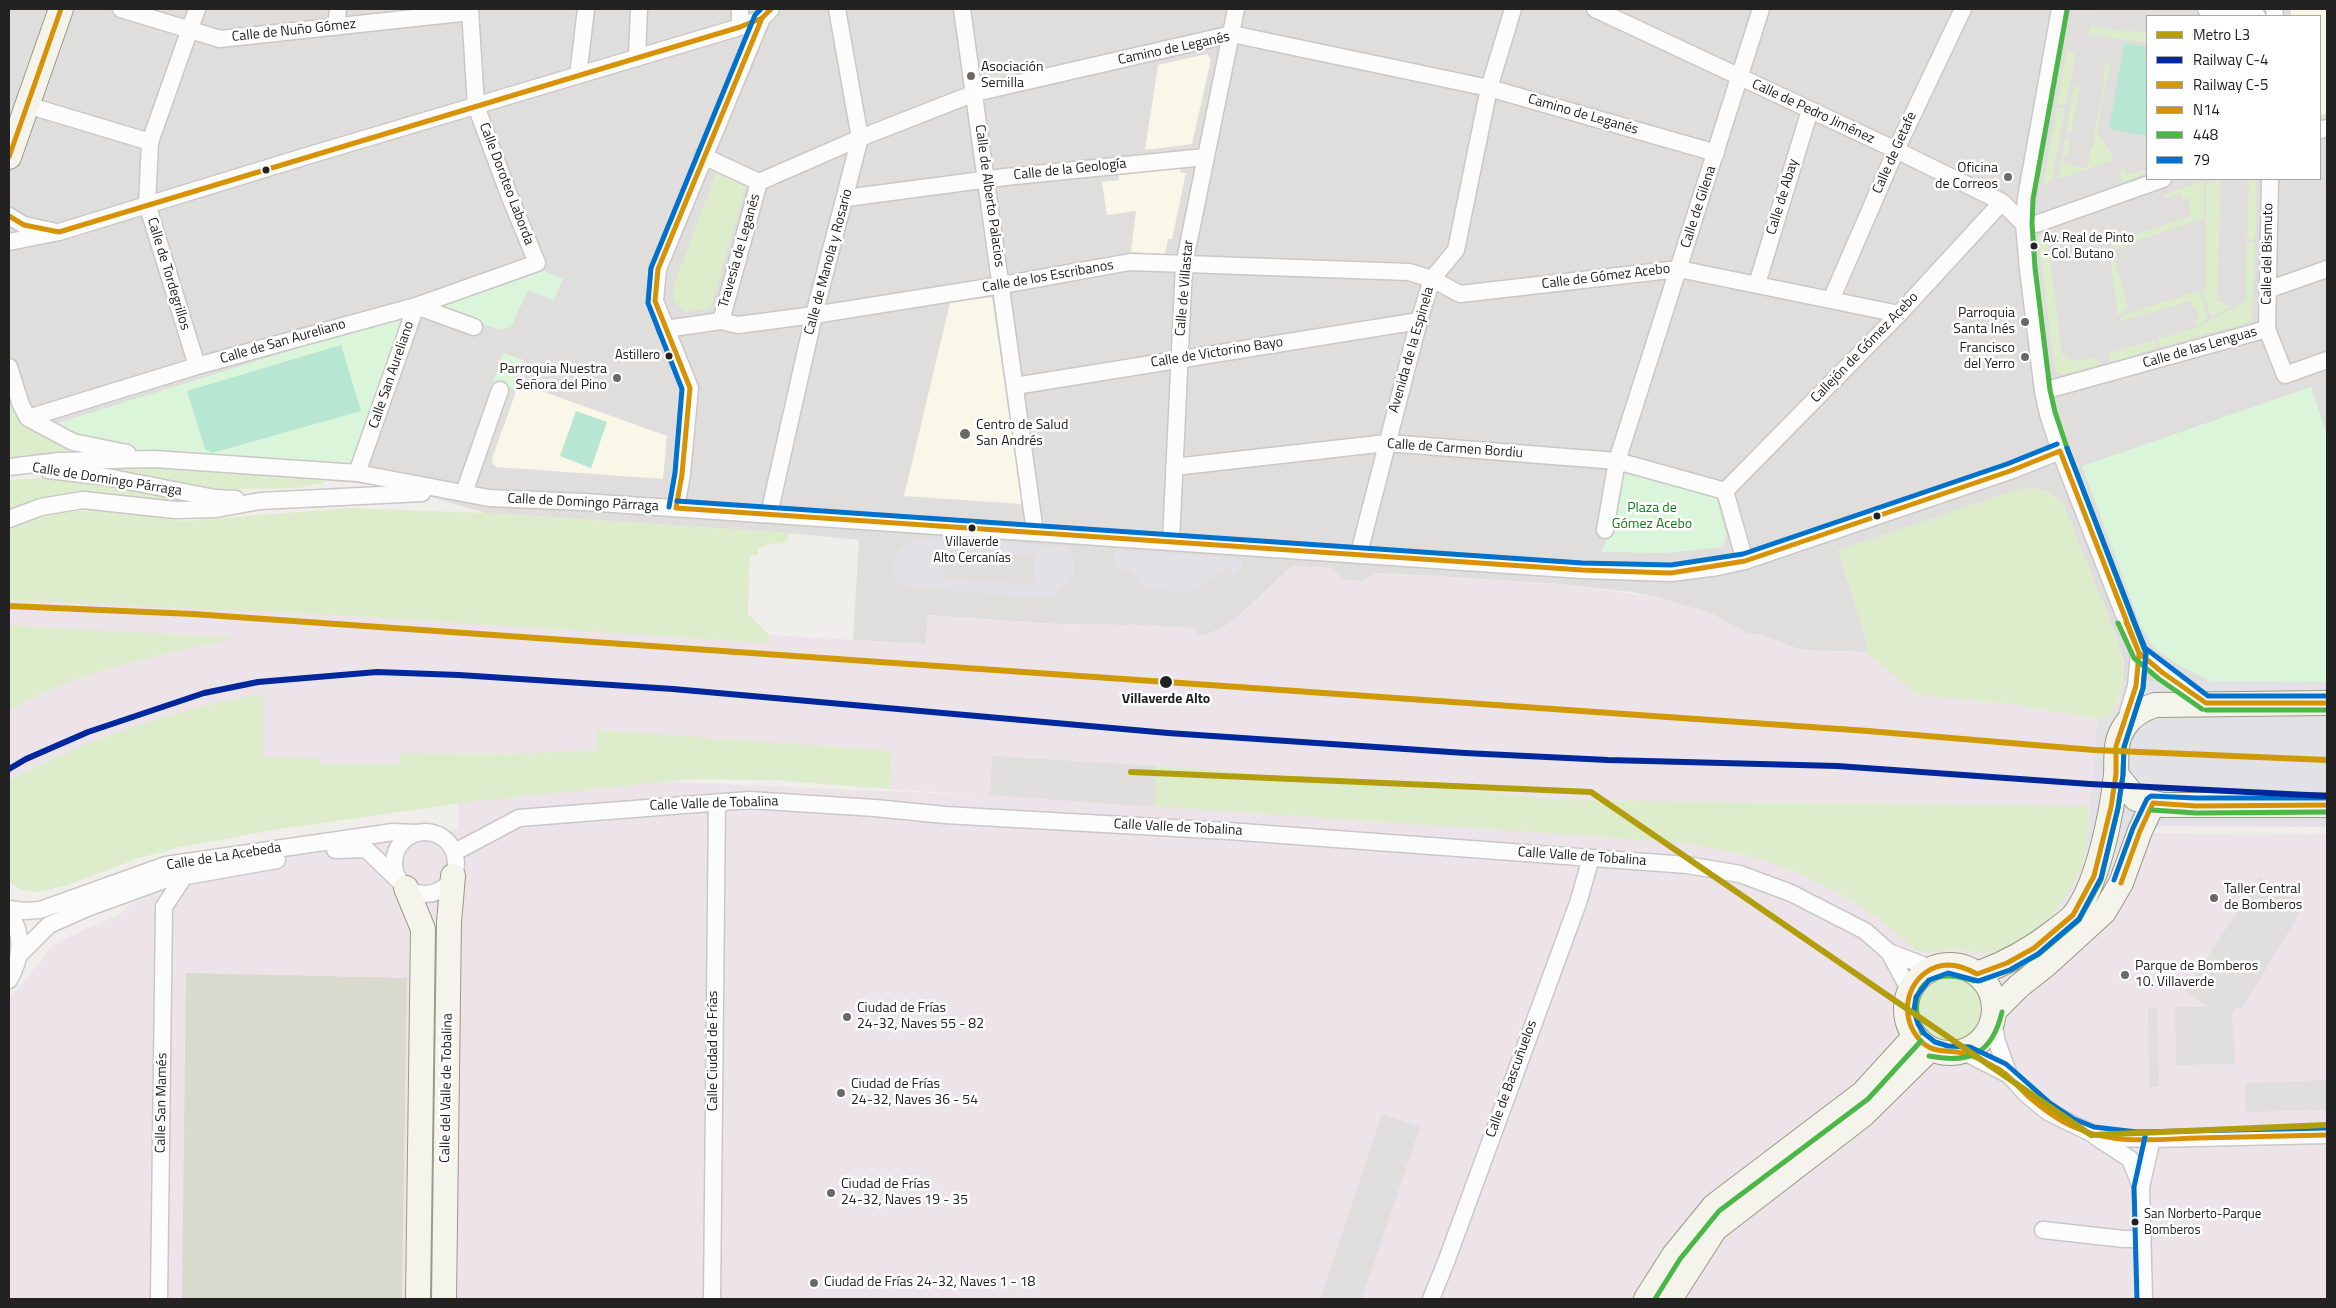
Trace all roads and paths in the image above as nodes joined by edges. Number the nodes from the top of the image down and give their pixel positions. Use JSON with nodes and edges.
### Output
{"nodes":[{"id":1,"x":61,"y":9,"type":"edge"},
{"id":2,"x":121,"y":9,"type":"edge"},
{"id":3,"x":197,"y":9,"type":"edge"},
{"id":4,"x":338,"y":9,"type":"edge"},
{"id":5,"x":586,"y":9,"type":"edge"},
{"id":6,"x":639,"y":9,"type":"edge"},
{"id":7,"x":740,"y":9,"type":"edge"},
{"id":8,"x":837,"y":9,"type":"edge"},
{"id":9,"x":962,"y":9,"type":"edge"},
{"id":10,"x":1236,"y":9,"type":"edge"},
{"id":11,"x":1513,"y":9,"type":"edge"},
{"id":12,"x":1596,"y":9,"type":"edge"},
{"id":13,"x":1761,"y":9,"type":"edge"},
{"id":14,"x":1963,"y":9,"type":"edge"},
{"id":15,"x":2060,"y":9,"type":"edge"},
{"id":16,"x":2206,"y":9,"type":"edge"},
{"id":17,"x":470,"y":10,"type":"edge"},
{"id":18,"x":766,"y":13,"type":"edge"},
{"id":19,"x":2250,"y":15,"type":"edge"},
{"id":20,"x":740,"y":27,"type":"junction"},
{"id":21,"x":336,"y":28,"type":"junction"},
{"id":22,"x":190,"y":30,"type":"junction"},
{"id":23,"x":1232,"y":34,"type":"junction"},
{"id":24,"x":637,"y":58,"type":"junction"},
{"id":25,"x":578,"y":75,"type":"junction"},
{"id":26,"x":1739,"y":78,"type":"junction"},
{"id":27,"x":1489,"y":88,"type":"junction"},
{"id":28,"x":975,"y":93,"type":"junction"},
{"id":29,"x":27,"y":105,"type":"junction"},
{"id":30,"x":476,"y":106,"type":"junction"},
{"id":31,"x":1810,"y":110,"type":"junction"},
{"id":32,"x":860,"y":138,"type":"junction"},
{"id":33,"x":150,"y":142,"type":"junction"},
{"id":34,"x":1896,"y":150,"type":"junction"},
{"id":35,"x":1716,"y":153,"type":"junction"},
{"id":36,"x":703,"y":156,"type":"junction"},
{"id":37,"x":9,"y":157,"type":"edge"},
{"id":38,"x":1205,"y":157,"type":"junction"},
{"id":39,"x":986,"y":180,"type":"junction"},
{"id":40,"x":2160,"y":180,"type":"edge"},
{"id":41,"x":2270,"y":180,"type":"edge"},
{"id":42,"x":760,"y":182,"type":"junction"},
{"id":43,"x":846,"y":198,"type":"junction"},
{"id":44,"x":2002,"y":202,"type":"junction"},
{"id":45,"x":147,"y":204,"type":"junction"},
{"id":46,"x":9,"y":216,"type":"edge"},
{"id":47,"x":2024,"y":224,"type":"junction"},
{"id":48,"x":59,"y":232,"type":"junction"},
{"id":49,"x":9,"y":242,"type":"edge"},
{"id":50,"x":538,"y":263,"type":"joint"},
{"id":51,"x":1184,"y":265,"type":"junction"},
{"id":52,"x":1679,"y":269,"type":"junction"},
{"id":53,"x":2327,"y":269,"type":"edge"},
{"id":54,"x":1432,"y":279,"type":"junction"},
{"id":55,"x":1757,"y":284,"type":"junction"},
{"id":56,"x":1002,"y":286,"type":"junction"},
{"id":57,"x":2267,"y":290,"type":"junction"},
{"id":58,"x":1831,"y":300,"type":"junction"},
{"id":59,"x":416,"y":306,"type":"junction"},
{"id":60,"x":1899,"y":314,"type":"junction"},
{"id":61,"x":814,"y":315,"type":"junction"},
{"id":62,"x":721,"y":321,"type":"junction"},
{"id":63,"x":1419,"y":321,"type":"junction"},
{"id":64,"x":474,"y":327,"type":"dead end"},
{"id":65,"x":665,"y":329,"type":"junction"},
{"id":66,"x":2268,"y":329,"type":"junction"},
{"id":67,"x":1179,"y":359,"type":"junction"},
{"id":68,"x":2327,"y":360,"type":"edge"},
{"id":69,"x":197,"y":366,"type":"junction"},
{"id":70,"x":9,"y":367,"type":"edge"},
{"id":71,"x":1015,"y":386,"type":"junction"},
{"id":72,"x":500,"y":390,"type":"dead end"},
{"id":73,"x":2043,"y":392,"type":"junction"},
{"id":74,"x":28,"y":418,"type":"junction"},
{"id":75,"x":1387,"y":442,"type":"junction"},
{"id":76,"x":2060,"y":452,"type":"junction"},
{"id":77,"x":154,"y":459,"type":"junction"},
{"id":78,"x":1617,"y":461,"type":"junction"},
{"id":79,"x":12,"y":466,"type":"edge"},
{"id":80,"x":1174,"y":467,"type":"junction"},
{"id":81,"x":357,"y":474,"type":"junction"},
{"id":82,"x":1724,"y":491,"type":"junction"},
{"id":83,"x":464,"y":493,"type":"junction"},
{"id":84,"x":260,"y":500,"type":"junction"},
{"id":85,"x":676,"y":508,"type":"junction"},
{"id":86,"x":769,"y":514,"type":"junction"},
{"id":87,"x":9,"y":519,"type":"edge"},
{"id":88,"x":1605,"y":530,"type":"dead end"},
{"id":89,"x":1035,"y":532,"type":"junction"},
{"id":90,"x":1171,"y":541,"type":"junction"},
{"id":91,"x":1359,"y":553,"type":"junction"},
{"id":92,"x":1745,"y":560,"type":"junction"},
{"id":93,"x":2139,"y":653,"type":"junction"},
{"id":94,"x":2206,"y":703,"type":"junction"},
{"id":95,"x":2327,"y":703,"type":"edge"},
{"id":96,"x":2124,"y":726,"type":"junction"},
{"id":97,"x":2116,"y":774,"type":"junction"},
{"id":98,"x":717,"y":802,"type":"junction"},
{"id":99,"x":2153,"y":804,"type":"junction"},
{"id":100,"x":2327,"y":805,"type":"edge"},
{"id":101,"x":416,"y":833,"type":"junction"},
{"id":102,"x":455,"y":852,"type":"junction"},
{"id":103,"x":1592,"y":858,"type":"junction"},
{"id":104,"x":185,"y":876,"type":"junction"},
{"id":105,"x":453,"y":876,"type":"junction"},
{"id":106,"x":402,"y":884,"type":"junction"},
{"id":107,"x":142,"y":888,"type":"junction"},
{"id":108,"x":164,"y":907,"type":"junction"},
{"id":109,"x":9,"y":909,"type":"edge"},
{"id":110,"x":9,"y":914,"type":"edge"},
{"id":111,"x":1888,"y":952,"type":"junction"},
{"id":112,"x":19,"y":955,"type":"junction"},
{"id":113,"x":1933,"y":969,"type":"junction"},
{"id":114,"x":1977,"y":974,"type":"junction"},
{"id":115,"x":9,"y":980,"type":"edge"},
{"id":116,"x":1910,"y":991,"type":"junction"},
{"id":117,"x":1994,"y":1016,"type":"junction"},
{"id":118,"x":1923,"y":1042,"type":"junction"},
{"id":119,"x":1964,"y":1052,"type":"junction"},
{"id":120,"x":2009,"y":1075,"type":"junction"},
{"id":121,"x":2091,"y":1133,"type":"junction"},
{"id":122,"x":2327,"y":1135,"type":"edge"},
{"id":123,"x":2152,"y":1139,"type":"junction"},
{"id":124,"x":2141,"y":1187,"type":"junction"},
{"id":125,"x":2043,"y":1230,"type":"dead end"},
{"id":126,"x":2143,"y":1239,"type":"junction"},
{"id":127,"x":159,"y":1299,"type":"edge"},
{"id":128,"x":418,"y":1299,"type":"edge"},
{"id":129,"x":444,"y":1299,"type":"edge"},
{"id":130,"x":712,"y":1299,"type":"edge"},
{"id":131,"x":1431,"y":1299,"type":"edge"},
{"id":132,"x":1646,"y":1299,"type":"edge"},
{"id":133,"x":1670,"y":1299,"type":"edge"},
{"id":134,"x":2144,"y":1299,"type":"edge"}],
"edges":[{"from":1,"to":29,"type":"main road"},
{"from":2,"to":22,"type":"street","name":"Calle de Nuño Gómez"},
{"from":3,"to":22,"type":"street","name":"Calle de Tordegrillos"},
{"from":4,"to":21,"type":"street"},
{"from":5,"to":25,"type":"street"},
{"from":6,"to":24,"type":"street"},
{"from":7,"to":20,"type":"street"},
{"from":8,"to":32,"type":"street","name":"Calle de Manola y Rosario"},
{"from":9,"to":28,"type":"street","name":"Calle de Alberto Palacios"},
{"from":10,"to":23,"type":"street","name":"Calle de Villastar"},
{"from":11,"to":27,"type":"street","name":"Avenida de la Espinela"},
{"from":12,"to":26,"type":"street","name":"Calle de Pedro Jiménez"},
{"from":13,"to":26,"type":"street","name":"Calle de Gilena"},
{"from":14,"to":34,"type":"street","name":"Calle de Getafe"},
{"from":15,"to":47,"type":"street"},
{"from":16,"to":19,"type":"street"},
{"from":17,"to":21,"type":"street","name":"Calle de Nuño Gómez"},
{"from":17,"to":30,"type":"street","name":"Calle Doroteo Laborda"},
{"from":18,"to":20,"type":"street"},
{"from":18,"to":36,"type":"street"},
{"from":20,"to":24,"type":"street"},
{"from":21,"to":22,"type":"street","name":"Calle de Nuño Gómez"},
{"from":22,"to":33,"type":"street","name":"Calle de Tordegrillos"},
{"from":23,"to":27,"type":"street","name":"Camino de Leganés"},
{"from":23,"to":28,"type":"street","name":"Camino de Leganés"},
{"from":23,"to":38,"type":"street","name":"Calle de Villastar"},
{"from":24,"to":25,"type":"street"},
{"from":25,"to":30,"type":"street"},
{"from":26,"to":31,"type":"street","name":"Calle de Pedro Jiménez"},
{"from":26,"to":35,"type":"street","name":"Calle de Gilena"},
{"from":27,"to":35,"type":"street","name":"Camino de Leganés"},
{"from":27,"to":54,"type":"street","name":"Avenida de la Espinela"},
{"from":28,"to":32,"type":"street","name":"Camino de Leganés"},
{"from":28,"to":39,"type":"street","name":"Calle de Alberto Palacios"},
{"from":29,"to":33,"type":"street"},
{"from":29,"to":37,"type":"main road"},
{"from":30,"to":45,"type":"street"},
{"from":30,"to":50,"type":"street","name":"Calle Doroteo Laborda"},
{"from":31,"to":34,"type":"street","name":"Calle de Pedro Jiménez"},
{"from":31,"to":55,"type":"street","name":"Calle de Abay"},
{"from":32,"to":42,"type":"street","name":"Camino de Leganés"},
{"from":32,"to":43,"type":"street","name":"Calle de Manola y Rosario"},
{"from":33,"to":45,"type":"street","name":"Calle de Tordegrillos"},
{"from":34,"to":44,"type":"street","name":"Calle de Pedro Jiménez"},
{"from":34,"to":58,"type":"street","name":"Calle de Getafe"},
{"from":35,"to":52,"type":"street","name":"Calle de Gilena"},
{"from":36,"to":42,"type":"street"},
{"from":36,"to":65,"type":"street"},
{"from":38,"to":39,"type":"street","name":"Calle de la Geología"},
{"from":38,"to":51,"type":"street","name":"Calle de Villastar"},
{"from":39,"to":43,"type":"street","name":"Calle de la Geología"},
{"from":39,"to":56,"type":"street","name":"Calle de Alberto Palacios"},
{"from":40,"to":47,"type":"street"},
{"from":41,"to":57,"type":"street","name":"Calle del Bismuto"},
{"from":42,"to":62,"type":"street","name":"Travesía de Leganés"},
{"from":43,"to":61,"type":"street","name":"Calle de Manola y Rosario"},
{"from":44,"to":47,"type":"street","name":"Calle de Pedro Jiménez"},
{"from":44,"to":60,"type":"street","name":"Callejón de Gómez Acebo"},
{"from":45,"to":48,"type":"street"},
{"from":45,"to":69,"type":"street","name":"Calle de Tordegrillos"},
{"from":46,"to":48,"type":"street"},
{"from":47,"to":73,"type":"street"},
{"from":48,"to":49,"type":"street"},
{"from":50,"to":59,"type":"street","name":"Calle de San Aureliano"},
{"from":51,"to":54,"type":"street","name":"Calle de los Escribanos"},
{"from":51,"to":56,"type":"street","name":"Calle de los Escribanos"},
{"from":51,"to":67,"type":"street","name":"Calle de Villastar"},
{"from":52,"to":54,"type":"street","name":"Calle de Gómez Acebo"},
{"from":52,"to":55,"type":"street","name":"Calle de Gómez Acebo"},
{"from":52,"to":78,"type":"street","name":"Calle de Gilena"},
{"from":53,"to":57,"type":"street"},
{"from":54,"to":63,"type":"street","name":"Avenida de la Espinela"},
{"from":55,"to":58,"type":"street","name":"Calle de Gómez Acebo"},
{"from":56,"to":61,"type":"street","name":"Calle de los Escribanos"},
{"from":56,"to":71,"type":"street","name":"Calle de Alberto Palacios"},
{"from":57,"to":66,"type":"street","name":"Calle del Bismuto"},
{"from":58,"to":60,"type":"street","name":"Calle de Gómez Acebo"},
{"from":59,"to":64,"type":"street","name":"Calle San Aureliano"},
{"from":59,"to":69,"type":"street","name":"Calle de San Aureliano"},
{"from":59,"to":81,"type":"street","name":"Calle San Aureliano"},
{"from":60,"to":82,"type":"street","name":"Callejón de Gómez Acebo"},
{"from":61,"to":62,"type":"street","name":"Calle de los Escribanos"},
{"from":61,"to":86,"type":"street","name":"Calle de Manola y Rosario"},
{"from":62,"to":65,"type":"street","name":"Calle de los Escribanos"},
{"from":63,"to":67,"type":"street","name":"Calle de Victorino Bayo"},
{"from":63,"to":75,"type":"street","name":"Avenida de la Espinela"},
{"from":65,"to":85,"type":"street"},
{"from":66,"to":68,"type":"street","name":"Calle de las Lenguas"},
{"from":66,"to":73,"type":"street","name":"Calle de las Lenguas"},
{"from":67,"to":71,"type":"street","name":"Calle de Victorino Bayo"},
{"from":67,"to":80,"type":"street","name":"Calle de Villastar"},
{"from":69,"to":74,"type":"street","name":"Calle de San Aureliano"},
{"from":70,"to":74,"type":"street"},
{"from":71,"to":89,"type":"street","name":"Calle de Alberto Palacios"},
{"from":72,"to":83,"type":"street"},
{"from":73,"to":76,"type":"street"},
{"from":74,"to":77,"type":"street"},
{"from":75,"to":78,"type":"street","name":"Calle de Carmen Bordiu"},
{"from":75,"to":80,"type":"street","name":"Calle de Carmen Bordiu"},
{"from":75,"to":91,"type":"street","name":"Avenida de la Espinela"},
{"from":76,"to":92,"type":"street","name":"Calle de Domingo Párraga"},
{"from":76,"to":93,"type":"street"},
{"from":77,"to":79,"type":"street","name":"Calle de Domingo Párraga"},
{"from":77,"to":81,"type":"street","name":"Calle de Domingo Párraga"},
{"from":78,"to":82,"type":"street","name":"Calle de Carmen Bordiu"},
{"from":78,"to":88,"type":"street","name":"Calle de Gilena"},
{"from":79,"to":84,"type":"street","name":"Calle de Domingo Párraga"},
{"from":80,"to":90,"type":"street","name":"Calle de Villastar"},
{"from":81,"to":83,"type":"street","name":"Calle de Domingo Párraga"},
{"from":82,"to":92,"type":"street"},
{"from":83,"to":84,"type":"street","name":"Calle de Domingo Párraga"},
{"from":83,"to":85,"type":"street","name":"Calle de Domingo Párraga"},
{"from":84,"to":87,"type":"street","name":"Calle de Domingo Párraga"},
{"from":85,"to":86,"type":"street","name":"Calle de Domingo Párraga"},
{"from":86,"to":89,"type":"street","name":"Calle de Domingo Párraga"},
{"from":89,"to":90,"type":"street","name":"Calle de Domingo Párraga"},
{"from":90,"to":91,"type":"street","name":"Calle de Domingo Párraga"},
{"from":91,"to":92,"type":"street","name":"Calle de Domingo Párraga"},
{"from":93,"to":94,"type":"street"},
{"from":93,"to":96,"type":"street"},
{"from":94,"to":95,"type":"main road"},
{"from":94,"to":96,"type":"main road"},
{"from":96,"to":97,"type":"main road"},
{"from":97,"to":99,"type":"main road"},
{"from":97,"to":114,"type":"main road"},
{"from":98,"to":102,"type":"street","name":"Calle Valle de Tobalina"},
{"from":98,"to":103,"type":"street","name":"Calle Valle de Tobalina"},
{"from":98,"to":130,"type":"street","name":"Calle Ciudad de Frías"},
{"from":99,"to":100,"type":"main road"},
{"from":99,"to":117,"type":"main road"},
{"from":101,"to":102,"type":"street"},
{"from":101,"to":106,"type":"street"},
{"from":101,"to":109,"type":"street","name":"Calle de La Acebeda"},
{"from":102,"to":105,"type":"street"},
{"from":103,"to":111,"type":"street","name":"Calle Valle de Tobalina"},
{"from":103,"to":131,"type":"street","name":"Calle de Bascuñuelos"},
{"from":104,"to":106,"type":"street","name":"Calle de La Acebeda"},
{"from":104,"to":107,"type":"street","name":"Calle de La Acebeda"},
{"from":104,"to":108,"type":"street"},
{"from":105,"to":106,"type":"street"},
{"from":105,"to":129,"type":"main road","name":"Calle del Valle de Tobalina"},
{"from":106,"to":128,"type":"main road","name":"Calle del Valle de Tobalina"},
{"from":107,"to":108,"type":"street"},
{"from":107,"to":112,"type":"street","name":"Calle de La Acebeda"},
{"from":108,"to":127,"type":"street","name":"Calle San Mamés"},
{"from":110,"to":112,"type":"street"},
{"from":111,"to":113,"type":"street","name":"Calle Valle de Tobalina"},
{"from":111,"to":116,"type":"street","name":"Calle Valle de Tobalina"},
{"from":112,"to":115,"type":"street"},
{"from":113,"to":114,"type":"main road"},
{"from":113,"to":116,"type":"main road"},
{"from":114,"to":117,"type":"main road"},
{"from":116,"to":118,"type":"main road"},
{"from":117,"to":119,"type":"main road"},
{"from":117,"to":120,"type":"street"},
{"from":118,"to":119,"type":"main road"},
{"from":118,"to":132,"type":"main road"},
{"from":118,"to":133,"type":"main road"},
{"from":119,"to":120,"type":"street"},
{"from":120,"to":121,"type":"street"},
{"from":121,"to":123,"type":"street"},
{"from":121,"to":124,"type":"street"},
{"from":122,"to":123,"type":"street"},
{"from":123,"to":124,"type":"street"},
{"from":124,"to":126,"type":"street"},
{"from":125,"to":126,"type":"street"},
{"from":126,"to":134,"type":"street"}]}
